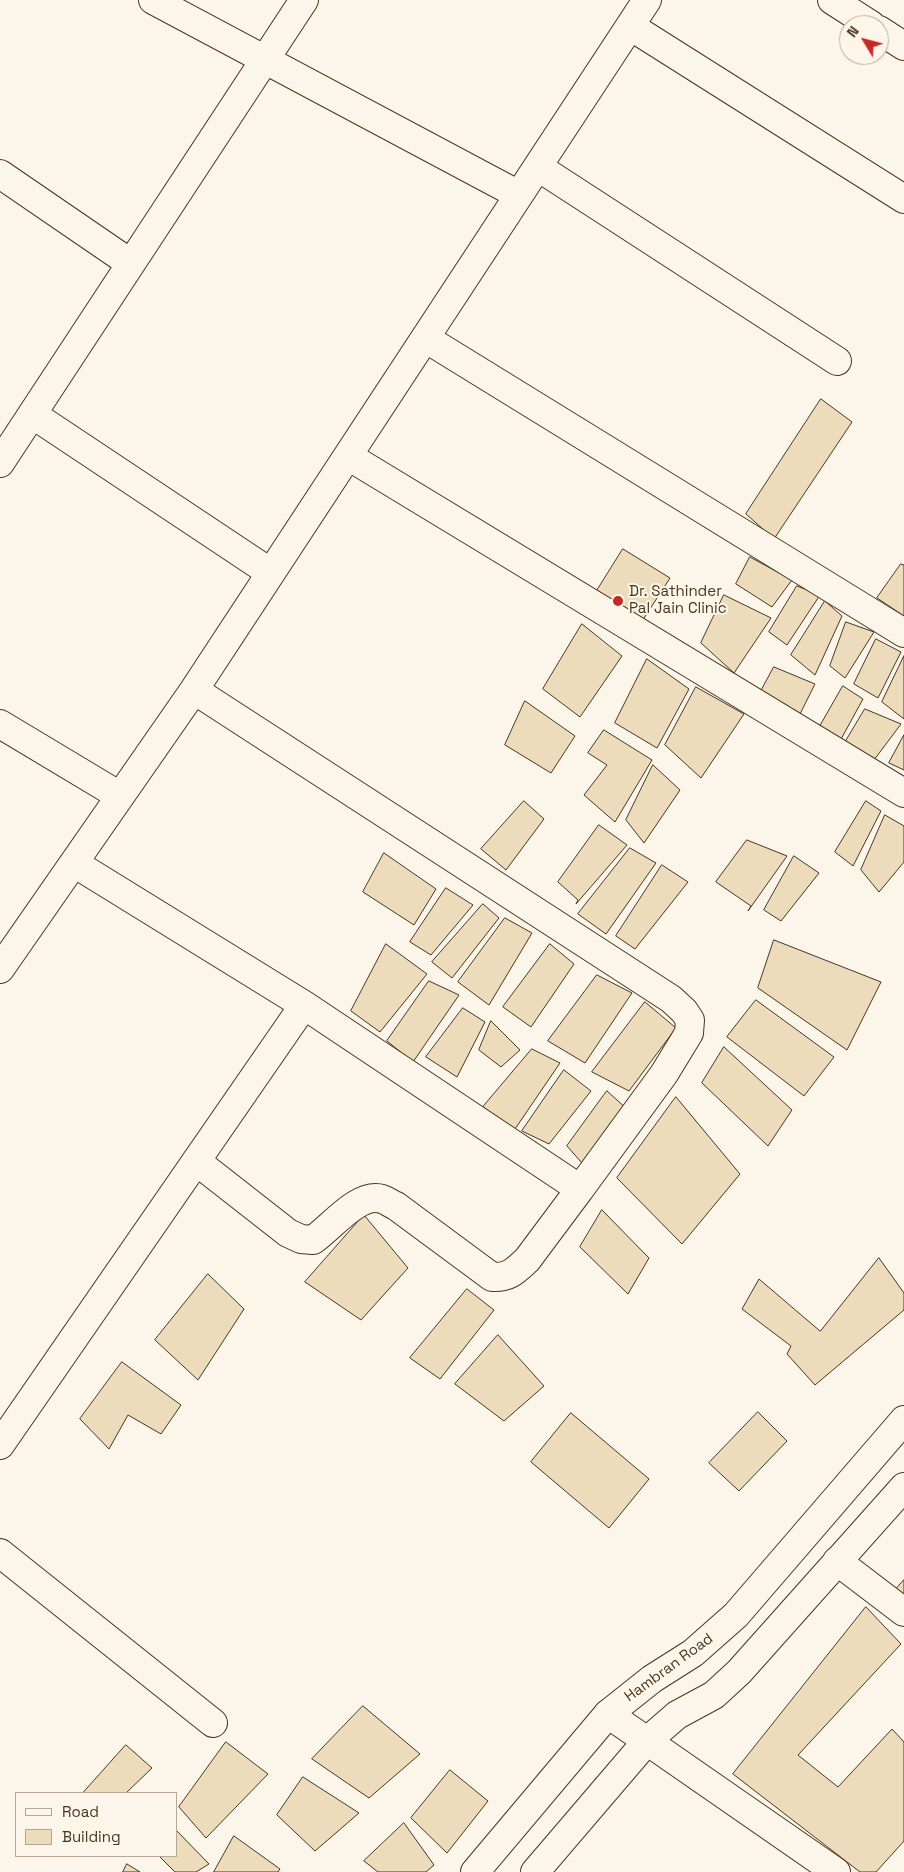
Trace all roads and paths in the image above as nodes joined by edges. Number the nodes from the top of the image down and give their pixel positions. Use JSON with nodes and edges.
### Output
{"nodes":[{"id":1,"x":153,"y":0,"type":"edge"},
{"id":2,"x":304,"y":0,"type":"edge"},
{"id":3,"x":647,"y":0,"type":"edge"},
{"id":4,"x":832,"y":0,"type":"edge"},
{"id":5,"x":856,"y":15,"type":"edge"},
{"id":6,"x":630,"y":26,"type":"junction"},
{"id":7,"x":889,"y":36,"type":"edge"},
{"id":8,"x":904,"y":46,"type":"edge"},
{"id":9,"x":264,"y":59,"type":"junction"},
{"id":10,"x":538,"y":167,"type":"junction"},
{"id":11,"x":0,"y":174,"type":"edge"},
{"id":12,"x":519,"y":195,"type":"junction"},
{"id":13,"x":904,"y":199,"type":"edge"},
{"id":14,"x":130,"y":263,"type":"junction"},
{"id":15,"x":426,"y":338,"type":"junction"},
{"id":16,"x":837,"y":361,"type":"dead end"},
{"id":17,"x":32,"y":414,"type":"junction"},
{"id":18,"x":348,"y":456,"type":"junction"},
{"id":19,"x":0,"y":463,"type":"edge"},
{"id":20,"x":270,"y":573,"type":"junction"},
{"id":21,"x":904,"y":633,"type":"edge"},
{"id":22,"x":194,"y":690,"type":"junction"},
{"id":23,"x":0,"y":724,"type":"edge"},
{"id":24,"x":904,"y":793,"type":"edge"},
{"id":25,"x":120,"y":796,"type":"junction"},
{"id":26,"x":74,"y":863,"type":"junction"},
{"id":27,"x":0,"y":969,"type":"edge"},
{"id":28,"x":304,"y":1005,"type":"junction"},
{"id":29,"x":196,"y":1161,"type":"junction"},
{"id":30,"x":580,"y":1189,"type":"junction"},
{"id":31,"x":904,"y":1420,"type":"edge"},
{"id":32,"x":0,"y":1445,"type":"edge"},
{"id":33,"x":904,"y":1487,"type":"edge"},
{"id":34,"x":0,"y":1553,"type":"edge"},
{"id":35,"x":837,"y":1561,"type":"junction"},
{"id":36,"x":904,"y":1612,"type":"edge"},
{"id":37,"x":608,"y":1714,"type":"junction"},
{"id":38,"x":213,"y":1723,"type":"dead end"},
{"id":39,"x":647,"y":1741,"type":"junction"},
{"id":40,"x":475,"y":1872,"type":"edge"},
{"id":41,"x":534,"y":1872,"type":"edge"},
{"id":42,"x":836,"y":1872,"type":"edge"}],
"edges":[{"from":1,"to":9,"type":"street"},
{"from":2,"to":9,"type":"street"},
{"from":3,"to":6,"type":"street"},
{"from":4,"to":5,"type":"street"},
{"from":6,"to":10,"type":"street"},
{"from":6,"to":13,"type":"street"},
{"from":7,"to":8,"type":"street"},
{"from":9,"to":12,"type":"street"},
{"from":9,"to":14,"type":"street"},
{"from":10,"to":12,"type":"street"},
{"from":10,"to":16,"type":"street"},
{"from":11,"to":14,"type":"street"},
{"from":12,"to":15,"type":"street"},
{"from":14,"to":17,"type":"street"},
{"from":15,"to":18,"type":"street"},
{"from":15,"to":21,"type":"street"},
{"from":17,"to":19,"type":"street"},
{"from":17,"to":20,"type":"street"},
{"from":18,"to":20,"type":"street"},
{"from":18,"to":24,"type":"street"},
{"from":20,"to":22,"type":"street"},
{"from":22,"to":25,"type":"street"},
{"from":22,"to":30,"type":"street"},
{"from":23,"to":25,"type":"street"},
{"from":25,"to":26,"type":"street"},
{"from":26,"to":27,"type":"street"},
{"from":26,"to":28,"type":"street"},
{"from":28,"to":29,"type":"street"},
{"from":28,"to":30,"type":"street"},
{"from":29,"to":30,"type":"street"},
{"from":29,"to":32,"type":"street"},
{"from":31,"to":37,"type":"street","name":"Hambran Road"},
{"from":33,"to":35,"type":"street"},
{"from":34,"to":38,"type":"street"},
{"from":35,"to":36,"type":"street"},
{"from":35,"to":39,"type":"street"},
{"from":37,"to":39,"type":"street"},
{"from":37,"to":40,"type":"street","name":"Hambran Road"},
{"from":39,"to":41,"type":"street"},
{"from":39,"to":42,"type":"street"}]}
